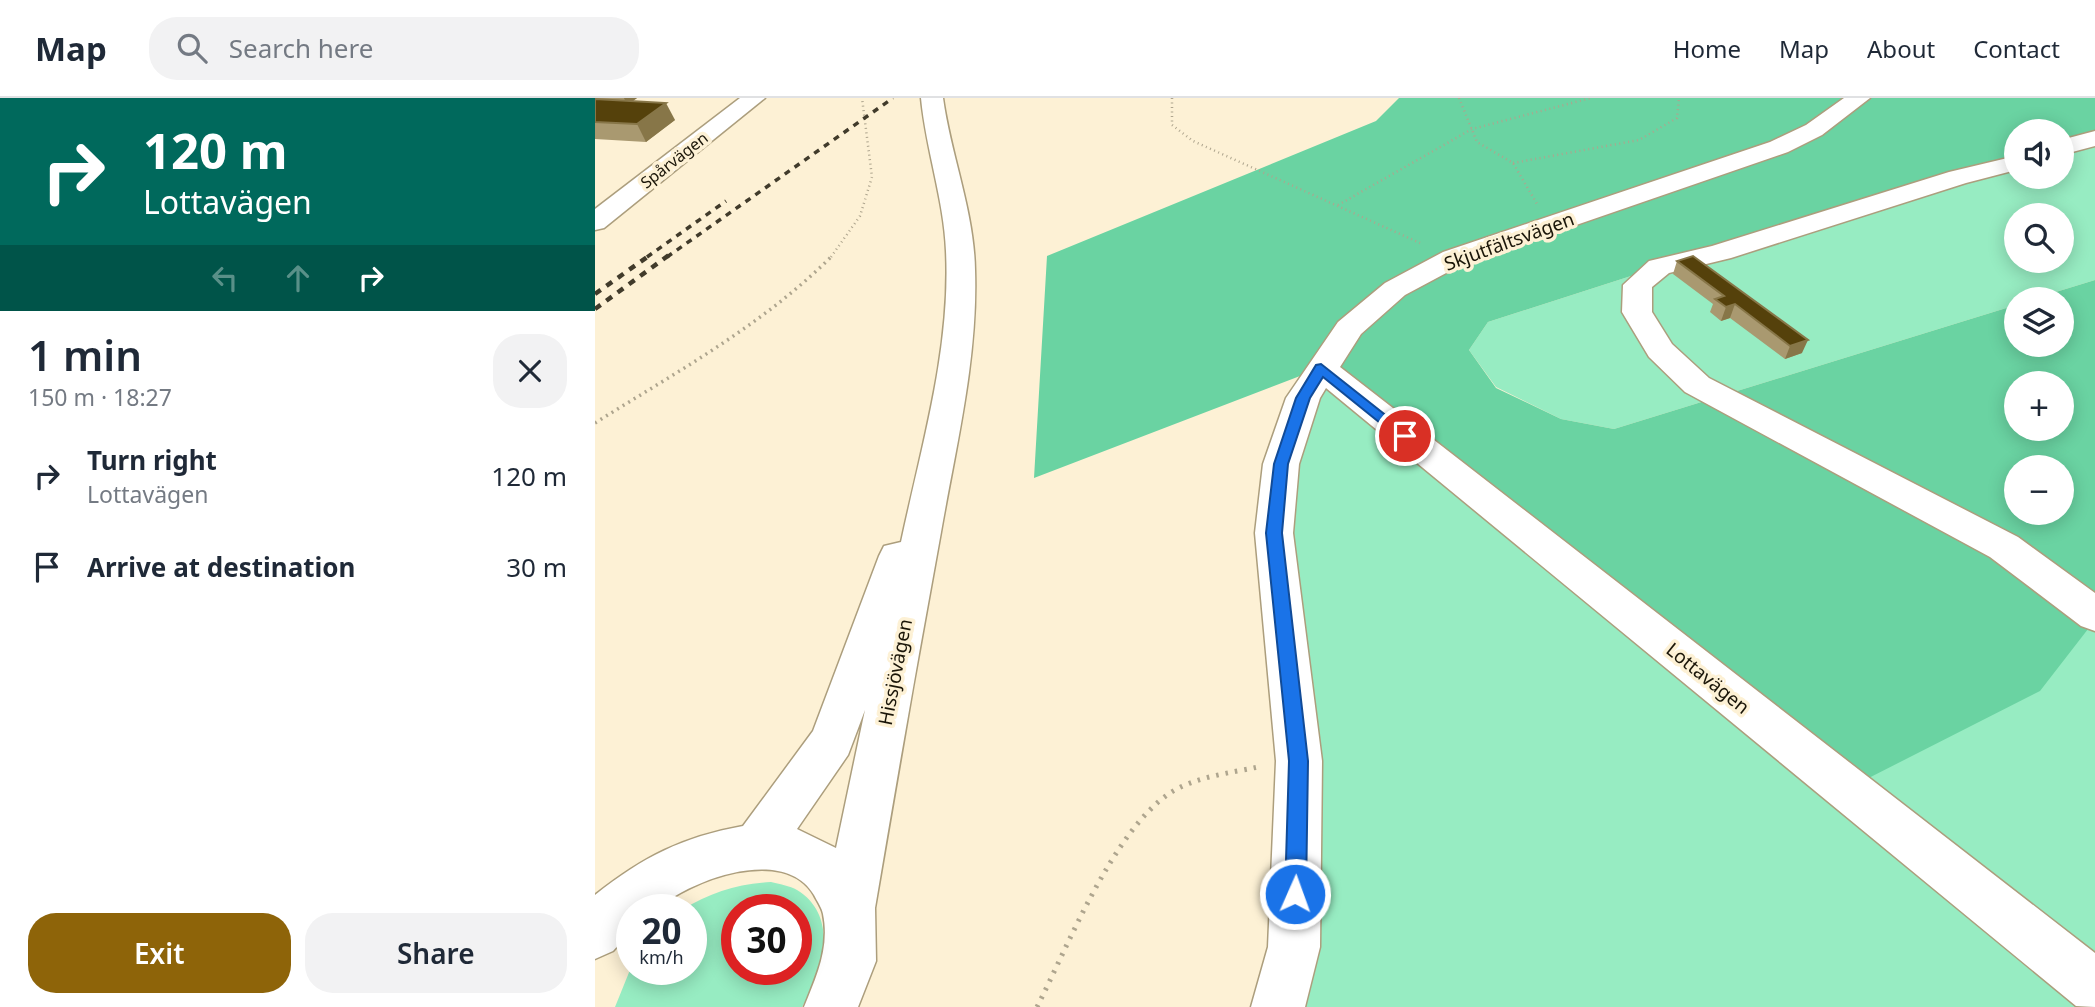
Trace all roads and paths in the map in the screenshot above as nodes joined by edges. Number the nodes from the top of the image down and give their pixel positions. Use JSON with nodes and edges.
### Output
{"nodes":[{"id":1,"x":754,"y":98,"type":"edge"},
{"id":2,"x":862,"y":98,"type":"edge"},
{"id":3,"x":932,"y":98,"type":"edge"},
{"id":4,"x":1172,"y":98,"type":"edge"},
{"id":5,"x":1459,"y":98,"type":"edge"},
{"id":6,"x":1591,"y":98,"type":"edge"},
{"id":7,"x":1679,"y":98,"type":"edge"},
{"id":8,"x":1859,"y":98,"type":"edge"},
{"id":9,"x":1472,"y":129,"type":"junction"},
{"id":10,"x":2095,"y":138,"type":"edge"},
{"id":11,"x":2074,"y":144,"type":"edge"},
{"id":12,"x":1513,"y":163,"type":"junction"},
{"id":13,"x":2004,"y":166,"type":"edge"},
{"id":14,"x":595,"y":188,"type":"edge"},
{"id":15,"x":635,"y":190,"type":"junction"},
{"id":16,"x":1338,"y":205,"type":"junction"},
{"id":17,"x":595,"y":222,"type":"edge"},
{"id":18,"x":1550,"y":225,"type":"junction"},
{"id":19,"x":1453,"y":258,"type":"junction"},
{"id":20,"x":1321,"y":368,"type":"junction"},
{"id":21,"x":595,"y":423,"type":"edge"},
{"id":22,"x":940,"y":435,"type":"junction"},
{"id":23,"x":2095,"y":615,"type":"edge"},
{"id":24,"x":1299,"y":761,"type":"junction"},
{"id":25,"x":757,"y":846,"type":"junction"},
{"id":26,"x":649,"y":883,"type":"junction"},
{"id":27,"x":595,"y":901,"type":"edge"},
{"id":28,"x":849,"y":908,"type":"junction"},
{"id":29,"x":595,"y":933,"type":"edge"},
{"id":30,"x":2095,"y":987,"type":"edge"},
{"id":31,"x":831,"y":1007,"type":"edge"},
{"id":32,"x":1037,"y":1007,"type":"edge"},
{"id":33,"x":1278,"y":1007,"type":"edge"}],
"edges":[{"from":1,"to":15,"type":"street","name":"Spårvägen"},
{"from":2,"to":21,"type":"path"},
{"from":3,"to":22,"type":"street","name":"Hissjövägen"},
{"from":4,"to":16,"type":"path"},
{"from":5,"to":9,"type":"path"},
{"from":6,"to":9,"type":"path"},
{"from":7,"to":12,"type":"path"},
{"from":8,"to":18,"type":"street","name":"Skjutfältsvägen"},
{"from":9,"to":12,"type":"path"},
{"from":9,"to":16,"type":"path"},
{"from":10,"to":11,"type":"street"},
{"from":12,"to":18,"type":"path"},
{"from":13,"to":23,"type":"street"},
{"from":14,"to":15,"type":"street"},
{"from":15,"to":17,"type":"street","name":"Spårvägen"},
{"from":16,"to":19,"type":"path"},
{"from":18,"to":19,"type":"street","name":"Skjutfältsvägen"},
{"from":19,"to":20,"type":"street","name":"Skjutfältsvägen"},
{"from":20,"to":24,"type":"street","name":"Skjutfältsvägen"},
{"from":20,"to":30,"type":"street","name":"Lottavägen"},
{"from":22,"to":25,"type":"street","name":"Hissjövägen"},
{"from":22,"to":28,"type":"street","name":"Hissjövägen"},
{"from":24,"to":32,"type":"path"},
{"from":24,"to":33,"type":"street","name":"Skjutfältsvägen"},
{"from":25,"to":26,"type":"street"},
{"from":25,"to":28,"type":"street"},
{"from":26,"to":27,"type":"street"},
{"from":26,"to":29,"type":"street"},
{"from":28,"to":31,"type":"street","name":"Hissjövägen"}]}
